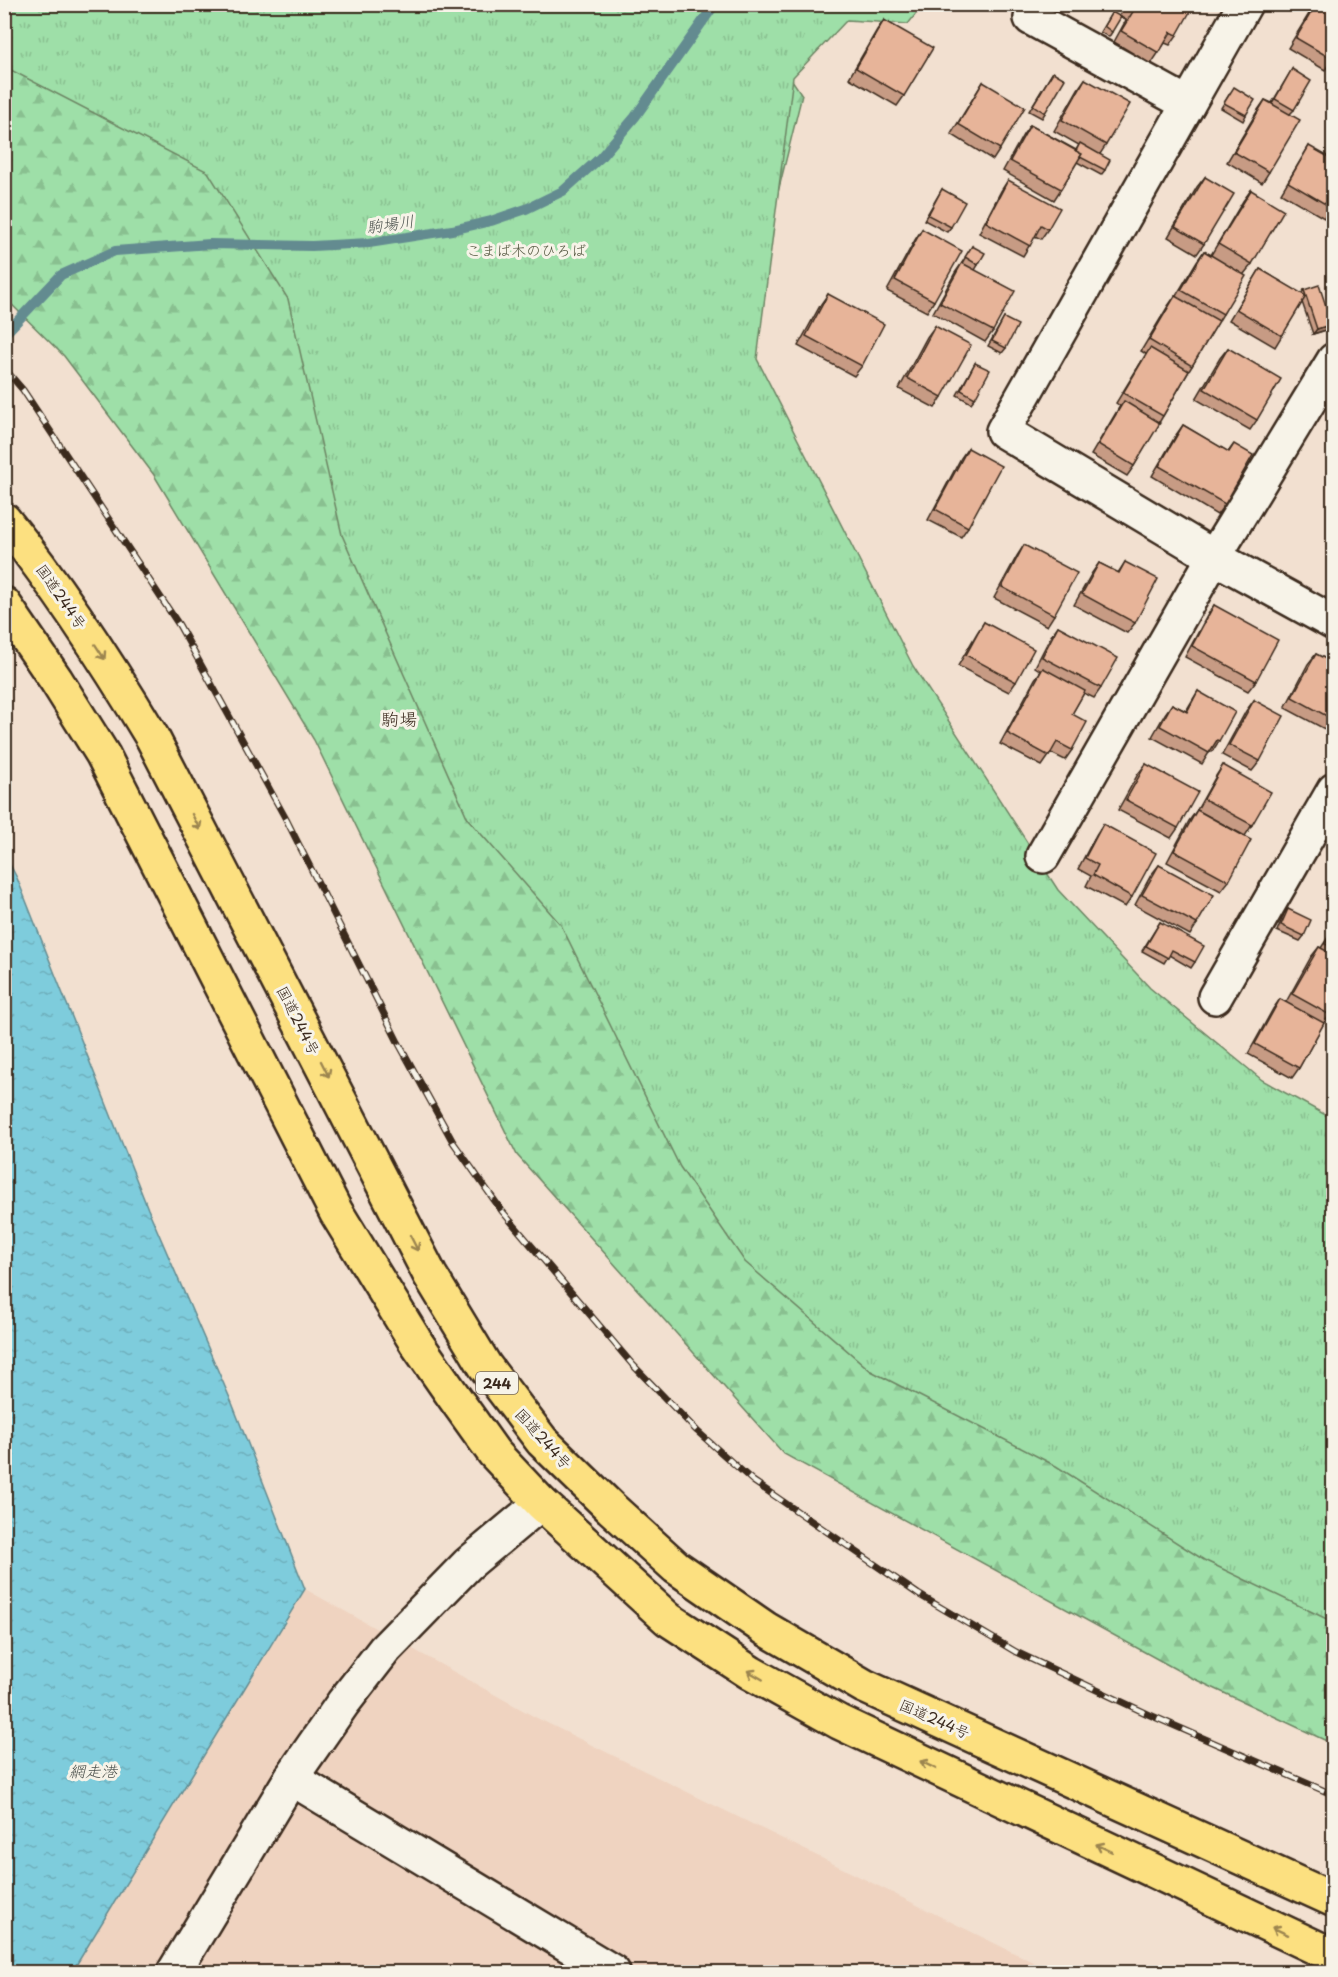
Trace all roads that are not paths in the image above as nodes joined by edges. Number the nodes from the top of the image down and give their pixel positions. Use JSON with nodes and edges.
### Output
{"nodes":[{"id":1,"x":1245,"y":4,"type":"edge"},
{"id":2,"x":1031,"y":18,"type":"dead end"},
{"id":3,"x":1188,"y":104,"type":"junction"},
{"id":4,"x":1334,"y":360,"type":"edge"},
{"id":5,"x":4,"y":520,"type":"edge"},
{"id":6,"x":1214,"y":557,"type":"junction"},
{"id":7,"x":4,"y":604,"type":"edge"},
{"id":8,"x":1334,"y":623,"type":"edge"},
{"id":9,"x":1334,"y":790,"type":"edge"},
{"id":10,"x":1043,"y":855,"type":"dead end"},
{"id":11,"x":1215,"y":997,"type":"dead end"},
{"id":12,"x":541,"y":1503,"type":"junction"},
{"id":13,"x":291,"y":1778,"type":"junction"},
{"id":14,"x":1334,"y":1900,"type":"edge"},
{"id":15,"x":1334,"y":1956,"type":"edge"},
{"id":16,"x":174,"y":1972,"type":"edge"},
{"id":17,"x":613,"y":1972,"type":"edge"}],
"edges":[{"from":1,"to":3,"type":"street"},
{"from":2,"to":3,"type":"street"},
{"from":3,"to":6,"type":"street"},
{"from":4,"to":6,"type":"street"},
{"from":5,"to":14,"type":"highway","name":"国道244号","number":"244","one_way":true},
{"from":6,"to":8,"type":"street"},
{"from":6,"to":10,"type":"street"},
{"from":7,"to":12,"type":"highway","number":"244"},
{"from":9,"to":11,"type":"street"},
{"from":12,"to":13,"type":"street"},
{"from":15,"to":12,"type":"highway","number":"244","one_way":true},
{"from":13,"to":16,"type":"street"},
{"from":13,"to":17,"type":"street"}]}
